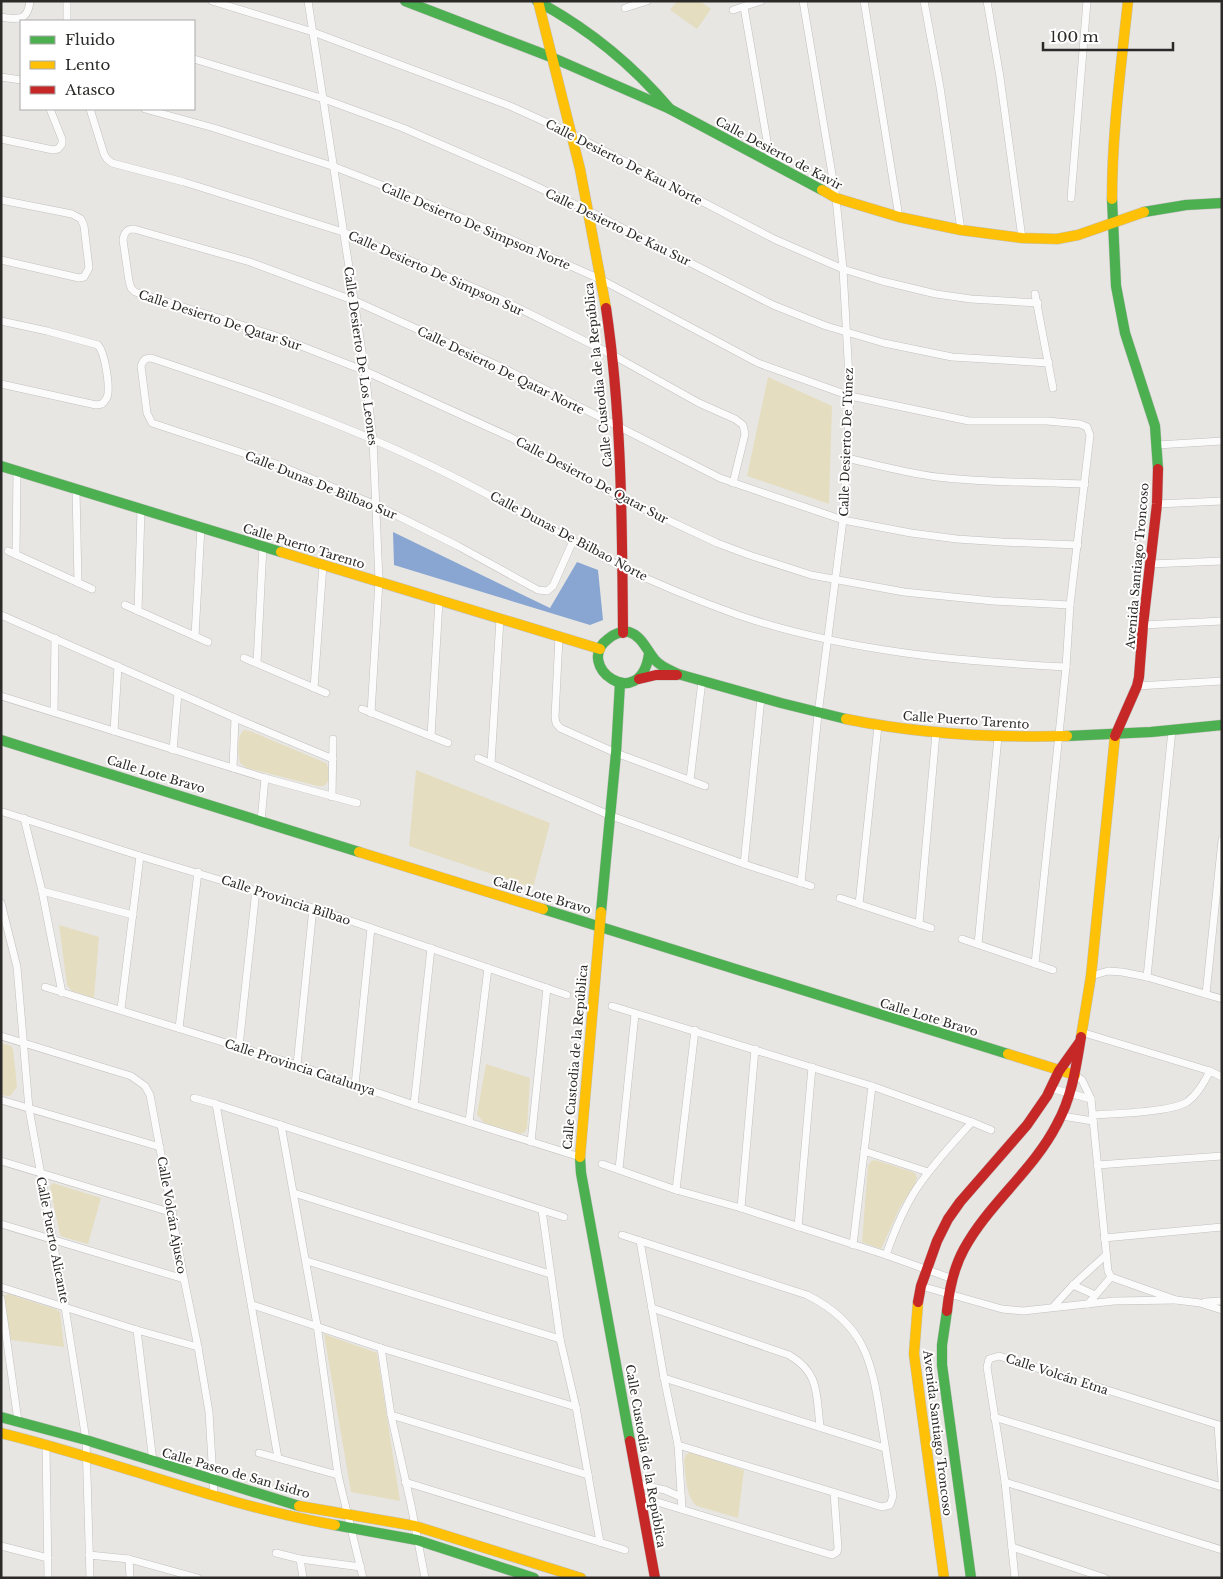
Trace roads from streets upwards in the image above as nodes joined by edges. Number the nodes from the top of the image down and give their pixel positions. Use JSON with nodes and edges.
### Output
{"nodes":[{"id":1,"x":30,"y":1,"type":"edge"},
{"id":2,"x":67,"y":1,"type":"edge"},
{"id":3,"x":212,"y":1,"type":"edge"},
{"id":4,"x":308,"y":1,"type":"edge"},
{"id":5,"x":405,"y":1,"type":"edge"},
{"id":6,"x":647,"y":1,"type":"edge"},
{"id":7,"x":762,"y":1,"type":"edge"},
{"id":8,"x":803,"y":1,"type":"edge"},
{"id":9,"x":864,"y":1,"type":"edge"},
{"id":10,"x":924,"y":1,"type":"edge"},
{"id":11,"x":987,"y":1,"type":"edge"},
{"id":12,"x":1087,"y":1,"type":"edge"},
{"id":13,"x":1128,"y":1,"type":"edge"},
{"id":14,"x":538,"y":2,"type":"edge"},
{"id":15,"x":744,"y":7,"type":"junction"},
{"id":16,"x":625,"y":8,"type":"dead end"},
{"id":17,"x":733,"y":10,"type":"dead end"},
{"id":18,"x":1,"y":17,"type":"edge"},
{"id":19,"x":67,"y":20,"type":"edge"},
{"id":20,"x":313,"y":32,"type":"junction"},
{"id":21,"x":551,"y":57,"type":"junction"},
{"id":22,"x":195,"y":59,"type":"edge"},
{"id":23,"x":1,"y":77,"type":"edge"},
{"id":24,"x":20,"y":80,"type":"edge"},
{"id":25,"x":324,"y":99,"type":"junction"},
{"id":26,"x":50,"y":110,"type":"edge"},
{"id":27,"x":90,"y":110,"type":"edge"},
{"id":28,"x":148,"y":110,"type":"edge"},
{"id":29,"x":670,"y":110,"type":"junction"},
{"id":30,"x":572,"y":134,"type":"junction"},
{"id":31,"x":1,"y":139,"type":"edge"},
{"id":32,"x":771,"y":164,"type":"junction"},
{"id":33,"x":335,"y":167,"type":"junction"},
{"id":34,"x":836,"y":198,"type":"junction"},
{"id":35,"x":1071,"y":198,"type":"dead end"},
{"id":36,"x":1,"y":200,"type":"edge"},
{"id":37,"x":1222,"y":203,"type":"edge"},
{"id":38,"x":589,"y":211,"type":"junction"},
{"id":39,"x":899,"y":217,"type":"junction"},
{"id":40,"x":1112,"y":222,"type":"junction"},
{"id":41,"x":961,"y":230,"type":"junction"},
{"id":42,"x":343,"y":232,"type":"junction"},
{"id":43,"x":1022,"y":238,"type":"junction"},
{"id":44,"x":1,"y":260,"type":"edge"},
{"id":45,"x":843,"y":269,"type":"junction"},
{"id":46,"x":602,"y":280,"type":"junction"},
{"id":47,"x":131,"y":288,"type":"joint"},
{"id":48,"x":1036,"y":294,"type":"dead end"},
{"id":49,"x":355,"y":301,"type":"junction"},
{"id":50,"x":1038,"y":303,"type":"junction"},
{"id":51,"x":1,"y":321,"type":"edge"},
{"id":52,"x":847,"y":332,"type":"junction"},
{"id":53,"x":611,"y":354,"type":"junction"},
{"id":54,"x":146,"y":358,"type":"joint"},
{"id":55,"x":1049,"y":363,"type":"junction"},
{"id":56,"x":365,"y":372,"type":"junction"},
{"id":57,"x":1,"y":384,"type":"edge"},
{"id":58,"x":1054,"y":388,"type":"dead end"},
{"id":59,"x":850,"y":396,"type":"junction"},
{"id":60,"x":617,"y":427,"type":"junction"},
{"id":61,"x":373,"y":440,"type":"junction"},
{"id":62,"x":1222,"y":441,"type":"edge"},
{"id":63,"x":1157,"y":446,"type":"junction"},
{"id":64,"x":847,"y":458,"type":"junction"},
{"id":65,"x":1,"y":466,"type":"edge"},
{"id":66,"x":18,"y":472,"type":"junction"},
{"id":67,"x":733,"y":483,"type":"junction"},
{"id":68,"x":1085,"y":484,"type":"junction"},
{"id":69,"x":76,"y":489,"type":"junction"},
{"id":70,"x":622,"y":498,"type":"junction"},
{"id":71,"x":1222,"y":500,"type":"edge"},
{"id":72,"x":1157,"y":504,"type":"junction"},
{"id":73,"x":376,"y":505,"type":"junction"},
{"id":74,"x":141,"y":509,"type":"junction"},
{"id":75,"x":843,"y":520,"type":"junction"},
{"id":76,"x":201,"y":527,"type":"junction"},
{"id":77,"x":573,"y":541,"type":"junction"},
{"id":78,"x":1078,"y":545,"type":"junction"},
{"id":79,"x":263,"y":546,"type":"junction"},
{"id":80,"x":8,"y":552,"type":"dead end"},
{"id":81,"x":16,"y":555,"type":"junction"},
{"id":82,"x":1222,"y":561,"type":"edge"},
{"id":83,"x":1150,"y":564,"type":"junction"},
{"id":84,"x":323,"y":565,"type":"junction"},
{"id":85,"x":623,"y":567,"type":"junction"},
{"id":86,"x":835,"y":580,"type":"junction"},
{"id":87,"x":379,"y":581,"type":"junction"},
{"id":88,"x":78,"y":583,"type":"junction"},
{"id":89,"x":92,"y":589,"type":"dead end"},
{"id":90,"x":439,"y":601,"type":"junction"},
{"id":91,"x":126,"y":605,"type":"dead end"},
{"id":92,"x":1070,"y":605,"type":"junction"},
{"id":93,"x":138,"y":611,"type":"junction"},
{"id":94,"x":1,"y":615,"type":"edge"},
{"id":95,"x":500,"y":619,"type":"junction"},
{"id":96,"x":1222,"y":621,"type":"edge"},
{"id":97,"x":1143,"y":625,"type":"junction"},
{"id":98,"x":623,"y":632,"type":"junction"},
{"id":99,"x":196,"y":636,"type":"junction"},
{"id":100,"x":559,"y":637,"type":"junction"},
{"id":101,"x":55,"y":638,"type":"junction"},
{"id":102,"x":828,"y":639,"type":"junction"},
{"id":103,"x":208,"y":642,"type":"dead end"},
{"id":104,"x":600,"y":650,"type":"junction"},
{"id":105,"x":649,"y":654,"type":"junction"},
{"id":106,"x":244,"y":658,"type":"dead end"},
{"id":107,"x":256,"y":663,"type":"junction"},
{"id":108,"x":118,"y":666,"type":"junction"},
{"id":109,"x":1066,"y":666,"type":"junction"},
{"id":110,"x":685,"y":675,"type":"junction"},
{"id":111,"x":637,"y":680,"type":"junction"},
{"id":112,"x":702,"y":681,"type":"junction"},
{"id":113,"x":1222,"y":681,"type":"edge"},
{"id":114,"x":620,"y":683,"type":"junction"},
{"id":115,"x":1137,"y":686,"type":"junction"},
{"id":116,"x":314,"y":688,"type":"junction"},
{"id":117,"x":178,"y":693,"type":"junction"},
{"id":118,"x":326,"y":693,"type":"dead end"},
{"id":119,"x":1,"y":696,"type":"edge"},
{"id":120,"x":761,"y":698,"type":"junction"},
{"id":121,"x":362,"y":709,"type":"dead end"},
{"id":122,"x":54,"y":712,"type":"junction"},
{"id":123,"x":371,"y":713,"type":"junction"},
{"id":124,"x":818,"y":714,"type":"junction"},
{"id":125,"x":235,"y":718,"type":"junction"},
{"id":126,"x":1222,"y":725,"type":"edge"},
{"id":127,"x":878,"y":726,"type":"junction"},
{"id":128,"x":1172,"y":730,"type":"junction"},
{"id":129,"x":114,"y":731,"type":"junction"},
{"id":130,"x":936,"y":733,"type":"junction"},
{"id":131,"x":1115,"y":734,"type":"junction"},
{"id":132,"x":431,"y":736,"type":"junction"},
{"id":133,"x":998,"y":737,"type":"junction"},
{"id":134,"x":1057,"y":738,"type":"junction"},
{"id":135,"x":333,"y":739,"type":"dead end"},
{"id":136,"x":1,"y":740,"type":"edge"},
{"id":137,"x":448,"y":743,"type":"dead end"},
{"id":138,"x":173,"y":750,"type":"junction"},
{"id":139,"x":616,"y":753,"type":"junction"},
{"id":140,"x":478,"y":758,"type":"dead end"},
{"id":141,"x":333,"y":759,"type":"junction"},
{"id":142,"x":491,"y":763,"type":"junction"},
{"id":143,"x":233,"y":768,"type":"junction"},
{"id":144,"x":265,"y":778,"type":"junction"},
{"id":145,"x":690,"y":780,"type":"junction"},
{"id":146,"x":705,"y":786,"type":"dead end"},
{"id":147,"x":332,"y":797,"type":"junction"},
{"id":148,"x":357,"y":803,"type":"dead end"},
{"id":149,"x":3,"y":812,"type":"dead end"},
{"id":150,"x":609,"y":815,"type":"junction"},
{"id":151,"x":24,"y":818,"type":"junction"},
{"id":152,"x":262,"y":821,"type":"junction"},
{"id":153,"x":1222,"y":840,"type":"edge"},
{"id":154,"x":140,"y":856,"type":"junction"},
{"id":155,"x":744,"y":864,"type":"junction"},
{"id":156,"x":198,"y":872,"type":"junction"},
{"id":157,"x":801,"y":883,"type":"junction"},
{"id":158,"x":811,"y":886,"type":"dead end"},
{"id":159,"x":42,"y":890,"type":"junction"},
{"id":160,"x":256,"y":890,"type":"junction"},
{"id":161,"x":840,"y":898,"type":"dead end"},
{"id":162,"x":1,"y":903,"type":"edge"},
{"id":163,"x":859,"y":904,"type":"junction"},
{"id":164,"x":312,"y":908,"type":"junction"},
{"id":165,"x":133,"y":916,"type":"junction"},
{"id":166,"x":919,"y":924,"type":"junction"},
{"id":167,"x":599,"y":926,"type":"junction"},
{"id":168,"x":370,"y":928,"type":"junction"},
{"id":169,"x":931,"y":928,"type":"dead end"},
{"id":170,"x":962,"y":939,"type":"dead end"},
{"id":171,"x":978,"y":944,"type":"junction"},
{"id":172,"x":431,"y":948,"type":"junction"},
{"id":173,"x":1034,"y":964,"type":"junction"},
{"id":174,"x":488,"y":968,"type":"junction"},
{"id":175,"x":1053,"y":970,"type":"dead end"},
{"id":176,"x":1091,"y":976,"type":"junction"},
{"id":177,"x":1147,"y":977,"type":"junction"},
{"id":178,"x":45,"y":986,"type":"dead end"},
{"id":179,"x":547,"y":988,"type":"junction"},
{"id":180,"x":62,"y":993,"type":"junction"},
{"id":181,"x":1206,"y":994,"type":"junction"},
{"id":182,"x":567,"y":995,"type":"dead end"},
{"id":183,"x":1222,"y":999,"type":"edge"},
{"id":184,"x":612,"y":1006,"type":"dead end"},
{"id":185,"x":121,"y":1009,"type":"junction"},
{"id":186,"x":635,"y":1014,"type":"junction"},
{"id":187,"x":179,"y":1028,"type":"junction"},
{"id":188,"x":695,"y":1030,"type":"junction"},
{"id":189,"x":1,"y":1036,"type":"edge"},
{"id":190,"x":1080,"y":1037,"type":"junction"},
{"id":191,"x":23,"y":1043,"type":"junction"},
{"id":192,"x":239,"y":1046,"type":"junction"},
{"id":193,"x":755,"y":1049,"type":"junction"},
{"id":194,"x":297,"y":1065,"type":"junction"},
{"id":195,"x":812,"y":1067,"type":"junction"},
{"id":196,"x":1059,"y":1071,"type":"junction"},
{"id":197,"x":1210,"y":1071,"type":"junction"},
{"id":198,"x":1075,"y":1075,"type":"junction"},
{"id":199,"x":1222,"y":1077,"type":"edge"},
{"id":200,"x":355,"y":1085,"type":"junction"},
{"id":201,"x":872,"y":1086,"type":"junction"},
{"id":202,"x":1050,"y":1088,"type":"junction"},
{"id":203,"x":1070,"y":1093,"type":"junction"},
{"id":204,"x":194,"y":1098,"type":"dead end"},
{"id":205,"x":1091,"y":1099,"type":"junction"},
{"id":206,"x":1,"y":1100,"type":"edge"},
{"id":207,"x":216,"y":1104,"type":"junction"},
{"id":208,"x":414,"y":1104,"type":"junction"},
{"id":209,"x":29,"y":1109,"type":"junction"},
{"id":210,"x":1062,"y":1116,"type":"junction"},
{"id":211,"x":1092,"y":1118,"type":"junction"},
{"id":212,"x":469,"y":1122,"type":"junction"},
{"id":213,"x":972,"y":1122,"type":"junction"},
{"id":214,"x":281,"y":1125,"type":"junction"},
{"id":215,"x":991,"y":1130,"type":"dead end"},
{"id":216,"x":531,"y":1142,"type":"junction"},
{"id":217,"x":160,"y":1146,"type":"junction"},
{"id":218,"x":864,"y":1151,"type":"junction"},
{"id":219,"x":1222,"y":1156,"type":"edge"},
{"id":220,"x":580,"y":1157,"type":"junction"},
{"id":221,"x":1,"y":1161,"type":"edge"},
{"id":222,"x":602,"y":1164,"type":"dead end"},
{"id":223,"x":1097,"y":1165,"type":"junction"},
{"id":224,"x":619,"y":1169,"type":"junction"},
{"id":225,"x":40,"y":1172,"type":"junction"},
{"id":226,"x":928,"y":1172,"type":"junction"},
{"id":227,"x":676,"y":1190,"type":"junction"},
{"id":228,"x":294,"y":1193,"type":"junction"},
{"id":229,"x":741,"y":1208,"type":"junction"},
{"id":230,"x":542,"y":1210,"type":"junction"},
{"id":231,"x":173,"y":1213,"type":"junction"},
{"id":232,"x":564,"y":1217,"type":"dead end"},
{"id":233,"x":1,"y":1224,"type":"edge"},
{"id":234,"x":798,"y":1227,"type":"junction"},
{"id":235,"x":1222,"y":1227,"type":"edge"},
{"id":236,"x":622,"y":1234,"type":"dead end"},
{"id":237,"x":1104,"y":1238,"type":"junction"},
{"id":238,"x":52,"y":1239,"type":"junction"},
{"id":239,"x":640,"y":1241,"type":"junction"},
{"id":240,"x":853,"y":1245,"type":"junction"},
{"id":241,"x":886,"y":1255,"type":"junction"},
{"id":242,"x":1106,"y":1255,"type":"junction"},
{"id":243,"x":306,"y":1260,"type":"junction"},
{"id":244,"x":926,"y":1270,"type":"junction"},
{"id":245,"x":550,"y":1274,"type":"junction"},
{"id":246,"x":1111,"y":1277,"type":"junction"},
{"id":247,"x":184,"y":1279,"type":"junction"},
{"id":248,"x":953,"y":1279,"type":"junction"},
{"id":249,"x":1073,"y":1285,"type":"junction"},
{"id":250,"x":921,"y":1286,"type":"junction"},
{"id":251,"x":1,"y":1287,"type":"edge"},
{"id":252,"x":949,"y":1294,"type":"junction"},
{"id":253,"x":1095,"y":1295,"type":"junction"},
{"id":254,"x":1,"y":1299,"type":"edge"},
{"id":255,"x":1176,"y":1300,"type":"junction"},
{"id":256,"x":1222,"y":1301,"type":"edge"},
{"id":257,"x":1200,"y":1303,"type":"junction"},
{"id":258,"x":1088,"y":1304,"type":"junction"},
{"id":259,"x":252,"y":1306,"type":"junction"},
{"id":260,"x":66,"y":1307,"type":"junction"},
{"id":261,"x":1053,"y":1307,"type":"junction"},
{"id":262,"x":652,"y":1308,"type":"junction"},
{"id":263,"x":1222,"y":1310,"type":"edge"},
{"id":264,"x":317,"y":1325,"type":"junction"},
{"id":265,"x":138,"y":1330,"type":"junction"},
{"id":266,"x":560,"y":1339,"type":"junction"},
{"id":267,"x":198,"y":1347,"type":"junction"},
{"id":268,"x":381,"y":1348,"type":"junction"},
{"id":269,"x":664,"y":1378,"type":"junction"},
{"id":270,"x":576,"y":1407,"type":"junction"},
{"id":271,"x":391,"y":1415,"type":"junction"},
{"id":272,"x":1,"y":1417,"type":"edge"},
{"id":273,"x":994,"y":1417,"type":"junction"},
{"id":274,"x":18,"y":1421,"type":"junction"},
{"id":275,"x":820,"y":1426,"type":"junction"},
{"id":276,"x":1220,"y":1426,"type":"edge"},
{"id":277,"x":1,"y":1433,"type":"edge"},
{"id":278,"x":86,"y":1440,"type":"junction"},
{"id":279,"x":46,"y":1444,"type":"junction"},
{"id":280,"x":678,"y":1445,"type":"junction"},
{"id":281,"x":885,"y":1448,"type":"junction"},
{"id":282,"x":260,"y":1453,"type":"dead end"},
{"id":283,"x":87,"y":1456,"type":"junction"},
{"id":284,"x":278,"y":1458,"type":"junction"},
{"id":285,"x":153,"y":1462,"type":"junction"},
{"id":286,"x":338,"y":1475,"type":"junction"},
{"id":287,"x":588,"y":1476,"type":"junction"},
{"id":288,"x":213,"y":1479,"type":"junction"},
{"id":289,"x":405,"y":1482,"type":"junction"},
{"id":290,"x":1005,"y":1482,"type":"junction"},
{"id":291,"x":1222,"y":1482,"type":"edge"},
{"id":292,"x":638,"y":1484,"type":"junction"},
{"id":293,"x":1222,"y":1487,"type":"edge"},
{"id":294,"x":834,"y":1493,"type":"junction"},
{"id":295,"x":214,"y":1496,"type":"junction"},
{"id":296,"x":641,"y":1497,"type":"junction"},
{"id":297,"x":681,"y":1497,"type":"junction"},
{"id":298,"x":682,"y":1509,"type":"junction"},
{"id":299,"x":348,"y":1514,"type":"junction"},
{"id":300,"x":415,"y":1526,"type":"junction"},
{"id":301,"x":352,"y":1530,"type":"junction"},
{"id":302,"x":417,"y":1540,"type":"junction"},
{"id":303,"x":600,"y":1542,"type":"junction"},
{"id":304,"x":1,"y":1546,"type":"edge"},
{"id":305,"x":1012,"y":1547,"type":"junction"},
{"id":306,"x":625,"y":1550,"type":"dead end"},
{"id":307,"x":1222,"y":1550,"type":"edge"},
{"id":308,"x":276,"y":1553,"type":"dead end"},
{"id":309,"x":89,"y":1555,"type":"junction"},
{"id":310,"x":48,"y":1558,"type":"junction"},
{"id":311,"x":129,"y":1559,"type":"junction"},
{"id":312,"x":300,"y":1559,"type":"junction"},
{"id":313,"x":361,"y":1567,"type":"junction"},
{"id":314,"x":48,"y":1578,"type":"edge"},
{"id":315,"x":90,"y":1578,"type":"edge"},
{"id":316,"x":130,"y":1578,"type":"edge"},
{"id":317,"x":198,"y":1578,"type":"edge"},
{"id":318,"x":303,"y":1578,"type":"edge"},
{"id":319,"x":363,"y":1578,"type":"edge"},
{"id":320,"x":425,"y":1578,"type":"edge"},
{"id":321,"x":534,"y":1578,"type":"edge"},
{"id":322,"x":581,"y":1578,"type":"edge"},
{"id":323,"x":655,"y":1578,"type":"edge"},
{"id":324,"x":944,"y":1578,"type":"edge"},
{"id":325,"x":972,"y":1578,"type":"edge"},
{"id":326,"x":1015,"y":1578,"type":"edge"},
{"id":327,"x":1105,"y":1578,"type":"edge"}],
"edges":[{"from":1,"to":18,"type":"street"},
{"from":2,"to":19,"type":"street"},
{"from":3,"to":20,"type":"street","name":"Calle Desierto De Kau Norte"},
{"from":4,"to":20,"type":"street","name":"Calle Desierto De Los Leones"},
{"from":5,"to":21,"type":"street","name":"Calle Desierto de Kavir"},
{"from":6,"to":16,"type":"street"},
{"from":7,"to":15,"type":"street"},
{"from":8,"to":34,"type":"street","name":"Calle Desierto De Túnez"},
{"from":9,"to":39,"type":"street"},
{"from":10,"to":41,"type":"street"},
{"from":11,"to":43,"type":"street"},
{"from":12,"to":35,"type":"street"},
{"from":13,"to":40,"type":"street","name":"Avenida Santiago Troncoso"},
{"from":14,"to":21,"type":"street","name":"Calle Custodia de la República"},
{"from":14,"to":29,"type":"street","name":"Calle Desierto de Kavir"},
{"from":15,"to":17,"type":"street"},
{"from":15,"to":32,"type":"street"},
{"from":20,"to":25,"type":"street","name":"Calle Desierto De Los Leones"},
{"from":20,"to":30,"type":"street","name":"Calle Desierto De Kau Norte"},
{"from":21,"to":29,"type":"street","name":"Calle Desierto de Kavir"},
{"from":21,"to":30,"type":"street","name":"Calle Custodia de la República"},
{"from":22,"to":25,"type":"street","name":"Calle Desierto De Kau Sur"},
{"from":23,"to":24,"type":"street"},
{"from":25,"to":33,"type":"street","name":"Calle Desierto De Los Leones"},
{"from":25,"to":38,"type":"street","name":"Calle Desierto De Kau Sur"},
{"from":26,"to":31,"type":"street"},
{"from":27,"to":42,"type":"street","name":"Calle Desierto De Simpson Sur"},
{"from":28,"to":33,"type":"street","name":"Calle Desierto De Simpson Norte"},
{"from":29,"to":32,"type":"street","name":"Calle Desierto de Kavir"},
{"from":30,"to":38,"type":"street","name":"Calle Custodia de la República"},
{"from":30,"to":45,"type":"street","name":"Calle Desierto De Kau Norte"},
{"from":32,"to":34,"type":"street","name":"Calle Desierto de Kavir"},
{"from":33,"to":42,"type":"street","name":"Calle Desierto De Los Leones"},
{"from":33,"to":46,"type":"street","name":"Calle Desierto De Simpson Norte"},
{"from":34,"to":39,"type":"street","name":"Calle Desierto de Kavir"},
{"from":34,"to":45,"type":"street","name":"Calle Desierto De Túnez"},
{"from":36,"to":44,"type":"street"},
{"from":37,"to":40,"type":"street","name":"Calle Desierto de Kavir"},
{"from":38,"to":46,"type":"street","name":"Calle Custodia de la República"},
{"from":38,"to":52,"type":"street","name":"Calle Desierto De Kau Sur"},
{"from":39,"to":41,"type":"street","name":"Calle Desierto de Kavir"},
{"from":40,"to":43,"type":"street","name":"Calle Desierto de Kavir"},
{"from":40,"to":63,"type":"street","name":"Avenida Santiago Troncoso"},
{"from":41,"to":43,"type":"street","name":"Calle Desierto de Kavir"},
{"from":42,"to":49,"type":"street","name":"Calle Desierto De Los Leones"},
{"from":42,"to":53,"type":"street","name":"Calle Desierto De Simpson Sur"},
{"from":45,"to":50,"type":"street","name":"Calle Desierto De Kau Norte"},
{"from":45,"to":52,"type":"street","name":"Calle Desierto De Túnez"},
{"from":46,"to":53,"type":"street","name":"Calle Custodia de la República"},
{"from":46,"to":59,"type":"street","name":"Calle Desierto De Simpson Norte"},
{"from":47,"to":49,"type":"street","name":"Calle Desierto De Qatar Norte"},
{"from":47,"to":56,"type":"street","name":"Calle Desierto De Qatar Sur"},
{"from":48,"to":50,"type":"street"},
{"from":49,"to":56,"type":"street","name":"Calle Desierto De Los Leones"},
{"from":49,"to":60,"type":"street","name":"Calle Desierto De Qatar Norte"},
{"from":50,"to":55,"type":"street"},
{"from":51,"to":57,"type":"street"},
{"from":52,"to":55,"type":"street","name":"Calle Desierto De Kau Sur"},
{"from":52,"to":59,"type":"street","name":"Calle Desierto De Túnez"},
{"from":53,"to":60,"type":"street","name":"Calle Custodia de la República"},
{"from":53,"to":67,"type":"street","name":"Calle Desierto De Simpson Sur"},
{"from":54,"to":61,"type":"street","name":"Calle Dunas De Bilbao Norte"},
{"from":54,"to":73,"type":"street","name":"Calle Dunas De Bilbao Sur"},
{"from":55,"to":58,"type":"street"},
{"from":56,"to":61,"type":"street","name":"Calle Desierto De Los Leones"},
{"from":56,"to":70,"type":"street","name":"Calle Desierto De Qatar Sur"},
{"from":59,"to":64,"type":"street","name":"Calle Desierto De Túnez"},
{"from":59,"to":68,"type":"street","name":"Calle Desierto De Simpson Norte"},
{"from":60,"to":67,"type":"street","name":"Calle Desierto De Qatar Norte"},
{"from":60,"to":70,"type":"street","name":"Calle Custodia de la República"},
{"from":61,"to":73,"type":"street","name":"Calle Desierto De Los Leones"},
{"from":61,"to":77,"type":"street","name":"Calle Dunas De Bilbao Norte"},
{"from":62,"to":63,"type":"street"},
{"from":63,"to":72,"type":"street","name":"Avenida Santiago Troncoso"},
{"from":64,"to":68,"type":"street"},
{"from":64,"to":75,"type":"street","name":"Calle Desierto De Túnez"},
{"from":65,"to":66,"type":"street","name":"Calle Puerto Tarento"},
{"from":66,"to":69,"type":"street","name":"Calle Puerto Tarento"},
{"from":66,"to":81,"type":"street"},
{"from":67,"to":75,"type":"street","name":"Calle Desierto De Qatar Norte"},
{"from":68,"to":78,"type":"street"},
{"from":69,"to":74,"type":"street","name":"Calle Puerto Tarento"},
{"from":69,"to":88,"type":"street"},
{"from":70,"to":85,"type":"street","name":"Calle Custodia de la República"},
{"from":70,"to":86,"type":"street","name":"Calle Desierto De Qatar Sur"},
{"from":71,"to":72,"type":"street"},
{"from":72,"to":83,"type":"street","name":"Avenida Santiago Troncoso"},
{"from":73,"to":77,"type":"street","name":"Calle Dunas De Bilbao Sur"},
{"from":73,"to":87,"type":"street","name":"Calle Desierto De Los Leones"},
{"from":74,"to":76,"type":"street","name":"Calle Puerto Tarento"},
{"from":74,"to":93,"type":"street"},
{"from":75,"to":78,"type":"street","name":"Calle Desierto De Qatar Norte"},
{"from":75,"to":86,"type":"street","name":"Calle Desierto De Túnez"},
{"from":76,"to":79,"type":"street","name":"Calle Puerto Tarento"},
{"from":76,"to":99,"type":"street"},
{"from":77,"to":85,"type":"street","name":"Calle Dunas De Bilbao Norte"},
{"from":78,"to":92,"type":"street"},
{"from":79,"to":84,"type":"street","name":"Calle Puerto Tarento"},
{"from":79,"to":107,"type":"street"},
{"from":80,"to":81,"type":"street"},
{"from":81,"to":88,"type":"street"},
{"from":82,"to":83,"type":"street"},
{"from":83,"to":97,"type":"street","name":"Avenida Santiago Troncoso"},
{"from":84,"to":87,"type":"street","name":"Calle Puerto Tarento"},
{"from":84,"to":116,"type":"street"},
{"from":85,"to":98,"type":"street","name":"Calle Custodia de la República"},
{"from":85,"to":102,"type":"street","name":"Calle Dunas De Bilbao Norte"},
{"from":86,"to":92,"type":"street","name":"Calle Desierto De Qatar Sur"},
{"from":86,"to":102,"type":"street","name":"Calle Desierto De Túnez"},
{"from":87,"to":90,"type":"street","name":"Calle Puerto Tarento"},
{"from":87,"to":123,"type":"street","name":"Calle Desierto De Los Leones"},
{"from":88,"to":89,"type":"street"},
{"from":90,"to":95,"type":"street","name":"Calle Puerto Tarento"},
{"from":90,"to":132,"type":"street"},
{"from":91,"to":93,"type":"street"},
{"from":92,"to":109,"type":"street"},
{"from":93,"to":99,"type":"street"},
{"from":94,"to":101,"type":"street"},
{"from":95,"to":100,"type":"street","name":"Calle Puerto Tarento"},
{"from":95,"to":142,"type":"street"},
{"from":96,"to":97,"type":"street"},
{"from":97,"to":115,"type":"street","name":"Avenida Santiago Troncoso"},
{"from":98,"to":104,"type":"street"},
{"from":98,"to":105,"type":"street"},
{"from":99,"to":103,"type":"street"},
{"from":100,"to":104,"type":"street","name":"Calle Puerto Tarento"},
{"from":100,"to":139,"type":"street"},
{"from":101,"to":108,"type":"street"},
{"from":101,"to":122,"type":"street"},
{"from":102,"to":109,"type":"street","name":"Calle Dunas De Bilbao Norte"},
{"from":102,"to":124,"type":"street","name":"Calle Desierto De Túnez"},
{"from":104,"to":114,"type":"street"},
{"from":105,"to":110,"type":"street","name":"Calle Puerto Tarento"},
{"from":105,"to":111,"type":"street"},
{"from":106,"to":107,"type":"street"},
{"from":107,"to":116,"type":"street"},
{"from":108,"to":117,"type":"street"},
{"from":108,"to":129,"type":"street"},
{"from":109,"to":134,"type":"street"},
{"from":110,"to":111,"type":"street","name":"Calle Puerto Tarento"},
{"from":110,"to":112,"type":"street","name":"Calle Puerto Tarento"},
{"from":111,"to":114,"type":"street"},
{"from":112,"to":120,"type":"street","name":"Calle Puerto Tarento"},
{"from":112,"to":145,"type":"street"},
{"from":113,"to":115,"type":"street"},
{"from":114,"to":139,"type":"street","name":"Calle Custodia de la República"},
{"from":115,"to":131,"type":"street","name":"Avenida Santiago Troncoso"},
{"from":116,"to":118,"type":"street"},
{"from":117,"to":125,"type":"street"},
{"from":117,"to":138,"type":"street"},
{"from":119,"to":122,"type":"street"},
{"from":120,"to":124,"type":"street","name":"Calle Puerto Tarento"},
{"from":120,"to":155,"type":"street"},
{"from":121,"to":123,"type":"street"},
{"from":122,"to":129,"type":"street"},
{"from":123,"to":132,"type":"street"},
{"from":124,"to":127,"type":"street","name":"Calle Puerto Tarento"},
{"from":124,"to":157,"type":"street","name":"Calle Desierto De Túnez"},
{"from":125,"to":141,"type":"street"},
{"from":125,"to":143,"type":"street"},
{"from":126,"to":128,"type":"street","name":"Calle Puerto Tarento"},
{"from":127,"to":130,"type":"street","name":"Calle Puerto Tarento"},
{"from":127,"to":163,"type":"street"},
{"from":128,"to":131,"type":"street","name":"Calle Puerto Tarento"},
{"from":128,"to":177,"type":"street"},
{"from":129,"to":138,"type":"street"},
{"from":130,"to":133,"type":"street","name":"Calle Puerto Tarento"},
{"from":130,"to":166,"type":"street"},
{"from":131,"to":134,"type":"street","name":"Calle Puerto Tarento"},
{"from":131,"to":176,"type":"street","name":"Avenida Santiago Troncoso"},
{"from":132,"to":137,"type":"street"},
{"from":133,"to":134,"type":"street","name":"Calle Puerto Tarento"},
{"from":133,"to":171,"type":"street"},
{"from":134,"to":173,"type":"street"},
{"from":135,"to":141,"type":"street"},
{"from":136,"to":152,"type":"street","name":"Calle Lote Bravo"},
{"from":138,"to":143,"type":"street"},
{"from":139,"to":145,"type":"street"},
{"from":139,"to":150,"type":"street","name":"Calle Custodia de la República"},
{"from":140,"to":142,"type":"street"},
{"from":141,"to":147,"type":"street"},
{"from":142,"to":150,"type":"street"},
{"from":143,"to":144,"type":"street"},
{"from":144,"to":147,"type":"street"},
{"from":144,"to":152,"type":"street"},
{"from":145,"to":146,"type":"street"},
{"from":147,"to":148,"type":"street"},
{"from":149,"to":151,"type":"street","name":"Calle Provincia Bilbao"},
{"from":150,"to":155,"type":"street"},
{"from":150,"to":167,"type":"street","name":"Calle Custodia de la República"},
{"from":151,"to":154,"type":"street","name":"Calle Provincia Bilbao"},
{"from":151,"to":159,"type":"street"},
{"from":152,"to":167,"type":"street","name":"Calle Lote Bravo"},
{"from":153,"to":181,"type":"street"},
{"from":154,"to":156,"type":"street","name":"Calle Provincia Bilbao"},
{"from":154,"to":165,"type":"street"},
{"from":155,"to":157,"type":"street"},
{"from":156,"to":160,"type":"street","name":"Calle Provincia Bilbao"},
{"from":156,"to":187,"type":"street"},
{"from":157,"to":158,"type":"street"},
{"from":159,"to":165,"type":"street"},
{"from":159,"to":180,"type":"street"},
{"from":160,"to":164,"type":"street","name":"Calle Provincia Bilbao"},
{"from":160,"to":192,"type":"street"},
{"from":161,"to":163,"type":"street"},
{"from":162,"to":191,"type":"street","name":"Calle Puerto Alicante"},
{"from":163,"to":166,"type":"street"},
{"from":164,"to":168,"type":"street","name":"Calle Provincia Bilbao"},
{"from":164,"to":194,"type":"street"},
{"from":165,"to":185,"type":"street"},
{"from":166,"to":169,"type":"street"},
{"from":167,"to":196,"type":"street","name":"Calle Lote Bravo"},
{"from":167,"to":220,"type":"street","name":"Calle Custodia de la República"},
{"from":168,"to":172,"type":"street","name":"Calle Provincia Bilbao"},
{"from":168,"to":200,"type":"street"},
{"from":170,"to":171,"type":"street"},
{"from":171,"to":173,"type":"street"},
{"from":172,"to":174,"type":"street","name":"Calle Provincia Bilbao"},
{"from":172,"to":208,"type":"street"},
{"from":173,"to":175,"type":"street"},
{"from":174,"to":179,"type":"street","name":"Calle Provincia Bilbao"},
{"from":174,"to":212,"type":"street"},
{"from":176,"to":177,"type":"street"},
{"from":176,"to":190,"type":"street","name":"Avenida Santiago Troncoso"},
{"from":177,"to":181,"type":"street"},
{"from":178,"to":180,"type":"street","name":"Calle Provincia Catalunya"},
{"from":179,"to":182,"type":"street","name":"Calle Provincia Bilbao"},
{"from":179,"to":216,"type":"street"},
{"from":180,"to":185,"type":"street","name":"Calle Provincia Catalunya"},
{"from":181,"to":183,"type":"street"},
{"from":184,"to":186,"type":"street"},
{"from":185,"to":187,"type":"street","name":"Calle Provincia Catalunya"},
{"from":186,"to":188,"type":"street"},
{"from":186,"to":224,"type":"street"},
{"from":187,"to":192,"type":"street","name":"Calle Provincia Catalunya"},
{"from":188,"to":193,"type":"street"},
{"from":188,"to":227,"type":"street"},
{"from":189,"to":191,"type":"street","name":"Calle Volcán Ajusco"},
{"from":190,"to":196,"type":"street","name":"Avenida Santiago Troncoso"},
{"from":190,"to":197,"type":"street"},
{"from":190,"to":198,"type":"street","name":"Avenida Santiago Troncoso"},
{"from":191,"to":209,"type":"street","name":"Calle Puerto Alicante"},
{"from":191,"to":217,"type":"street","name":"Calle Volcán Ajusco"},
{"from":192,"to":194,"type":"street","name":"Calle Provincia Catalunya"},
{"from":193,"to":195,"type":"street"},
{"from":193,"to":229,"type":"street"},
{"from":194,"to":200,"type":"street","name":"Calle Provincia Catalunya"},
{"from":195,"to":201,"type":"street"},
{"from":195,"to":234,"type":"street"},
{"from":196,"to":198,"type":"street","name":"Calle Lote Bravo"},
{"from":196,"to":202,"type":"street","name":"Avenida Santiago Troncoso"},
{"from":197,"to":199,"type":"street"},
{"from":197,"to":211,"type":"street"},
{"from":198,"to":203,"type":"street","name":"Avenida Santiago Troncoso"},
{"from":198,"to":205,"type":"street"},
{"from":200,"to":208,"type":"street","name":"Calle Provincia Catalunya"},
{"from":201,"to":213,"type":"street"},
{"from":201,"to":218,"type":"street"},
{"from":202,"to":203,"type":"street"},
{"from":202,"to":244,"type":"street","name":"Avenida Santiago Troncoso"},
{"from":203,"to":205,"type":"street"},
{"from":203,"to":210,"type":"street","name":"Avenida Santiago Troncoso"},
{"from":204,"to":207,"type":"street"},
{"from":205,"to":211,"type":"street"},
{"from":206,"to":209,"type":"street"},
{"from":207,"to":214,"type":"street"},
{"from":207,"to":259,"type":"street"},
{"from":208,"to":212,"type":"street","name":"Calle Provincia Catalunya"},
{"from":209,"to":217,"type":"street"},
{"from":209,"to":225,"type":"street","name":"Calle Puerto Alicante"},
{"from":210,"to":211,"type":"street"},
{"from":210,"to":248,"type":"street","name":"Avenida Santiago Troncoso"},
{"from":211,"to":223,"type":"street"},
{"from":212,"to":216,"type":"street","name":"Calle Provincia Catalunya"},
{"from":213,"to":215,"type":"street"},
{"from":213,"to":226,"type":"street"},
{"from":214,"to":228,"type":"street"},
{"from":214,"to":230,"type":"street"},
{"from":216,"to":220,"type":"street","name":"Calle Provincia Catalunya"},
{"from":217,"to":231,"type":"street","name":"Calle Volcán Ajusco"},
{"from":218,"to":226,"type":"street"},
{"from":218,"to":240,"type":"street"},
{"from":219,"to":223,"type":"street"},
{"from":220,"to":292,"type":"street","name":"Calle Custodia de la República"},
{"from":221,"to":225,"type":"street"},
{"from":222,"to":224,"type":"street"},
{"from":223,"to":237,"type":"street"},
{"from":224,"to":227,"type":"street"},
{"from":225,"to":231,"type":"street"},
{"from":225,"to":238,"type":"street","name":"Calle Puerto Alicante"},
{"from":226,"to":241,"type":"street"},
{"from":227,"to":229,"type":"street"},
{"from":228,"to":243,"type":"street"},
{"from":228,"to":245,"type":"street"},
{"from":229,"to":234,"type":"street"},
{"from":230,"to":232,"type":"street"},
{"from":230,"to":245,"type":"street"},
{"from":231,"to":247,"type":"street","name":"Calle Volcán Ajusco"},
{"from":233,"to":238,"type":"street"},
{"from":234,"to":240,"type":"street"},
{"from":235,"to":237,"type":"street"},
{"from":236,"to":239,"type":"street"},
{"from":237,"to":242,"type":"street"},
{"from":238,"to":247,"type":"street"},
{"from":238,"to":260,"type":"street","name":"Calle Puerto Alicante"},
{"from":239,"to":262,"type":"street"},
{"from":239,"to":281,"type":"street"},
{"from":240,"to":241,"type":"street"},
{"from":241,"to":244,"type":"street"},
{"from":242,"to":246,"type":"street"},
{"from":242,"to":249,"type":"street"},
{"from":243,"to":264,"type":"street"},
{"from":243,"to":266,"type":"street"},
{"from":244,"to":248,"type":"street"},
{"from":244,"to":250,"type":"street","name":"Avenida Santiago Troncoso"},
{"from":245,"to":266,"type":"street"},
{"from":246,"to":253,"type":"street"},
{"from":246,"to":255,"type":"street"},
{"from":247,"to":267,"type":"street","name":"Calle Volcán Ajusco"},
{"from":248,"to":252,"type":"street","name":"Avenida Santiago Troncoso"},
{"from":249,"to":253,"type":"street"},
{"from":249,"to":261,"type":"street"},
{"from":250,"to":252,"type":"street"},
{"from":250,"to":324,"type":"street","name":"Avenida Santiago Troncoso"},
{"from":251,"to":260,"type":"street"},
{"from":252,"to":261,"type":"street"},
{"from":252,"to":325,"type":"street","name":"Avenida Santiago Troncoso"},
{"from":253,"to":258,"type":"street"},
{"from":254,"to":274,"type":"street"},
{"from":255,"to":257,"type":"street"},
{"from":255,"to":258,"type":"street"},
{"from":256,"to":257,"type":"street"},
{"from":257,"to":263,"type":"street"},
{"from":258,"to":261,"type":"street"},
{"from":259,"to":264,"type":"street"},
{"from":259,"to":284,"type":"street"},
{"from":260,"to":265,"type":"street"},
{"from":260,"to":278,"type":"street","name":"Calle Puerto Alicante"},
{"from":262,"to":269,"type":"street"},
{"from":262,"to":275,"type":"street"},
{"from":264,"to":268,"type":"street"},
{"from":264,"to":286,"type":"street"},
{"from":265,"to":267,"type":"street"},
{"from":265,"to":285,"type":"street"},
{"from":266,"to":270,"type":"street"},
{"from":267,"to":288,"type":"street","name":"Calle Volcán Ajusco"},
{"from":268,"to":270,"type":"street"},
{"from":268,"to":271,"type":"street"},
{"from":269,"to":275,"type":"street"},
{"from":269,"to":280,"type":"street"},
{"from":270,"to":287,"type":"street"},
{"from":271,"to":287,"type":"street"},
{"from":271,"to":289,"type":"street"},
{"from":272,"to":274,"type":"street","name":"Calle Paseo de San Isidro"},
{"from":273,"to":276,"type":"street","name":"Calle Volcán Etna"},
{"from":273,"to":290,"type":"street","name":"Calle Volcán Etna"},
{"from":273,"to":293,"type":"street"},
{"from":274,"to":278,"type":"street","name":"Calle Paseo de San Isidro"},
{"from":275,"to":281,"type":"street"},
{"from":276,"to":291,"type":"street"},
{"from":277,"to":279,"type":"street"},
{"from":278,"to":283,"type":"street","name":"Calle Puerto Alicante"},
{"from":278,"to":285,"type":"street","name":"Calle Paseo de San Isidro"},
{"from":279,"to":283,"type":"street"},
{"from":279,"to":310,"type":"street"},
{"from":280,"to":294,"type":"street"},
{"from":280,"to":297,"type":"street"},
{"from":281,"to":294,"type":"street"},
{"from":282,"to":284,"type":"street"},
{"from":283,"to":295,"type":"street"},
{"from":283,"to":309,"type":"street","name":"Calle Puerto Alicante"},
{"from":284,"to":286,"type":"street"},
{"from":285,"to":288,"type":"street","name":"Calle Paseo de San Isidro"},
{"from":286,"to":299,"type":"street"},
{"from":287,"to":303,"type":"street"},
{"from":288,"to":295,"type":"street","name":"Calle Volcán Ajusco"},
{"from":288,"to":299,"type":"street","name":"Calle Paseo de San Isidro"},
{"from":289,"to":300,"type":"street"},
{"from":289,"to":303,"type":"street"},
{"from":290,"to":305,"type":"street","name":"Calle Volcán Etna"},
{"from":290,"to":307,"type":"street"},
{"from":292,"to":296,"type":"street","name":"Calle Custodia de la República"},
{"from":292,"to":297,"type":"street"},
{"from":294,"to":298,"type":"street"},
{"from":295,"to":301,"type":"street"},
{"from":296,"to":298,"type":"street"},
{"from":296,"to":323,"type":"street","name":"Calle Custodia de la República"},
{"from":297,"to":298,"type":"street"},
{"from":299,"to":300,"type":"street","name":"Calle Paseo de San Isidro"},
{"from":299,"to":301,"type":"street"},
{"from":300,"to":302,"type":"street"},
{"from":300,"to":322,"type":"street","name":"Calle Paseo de San Isidro"},
{"from":301,"to":302,"type":"street"},
{"from":301,"to":313,"type":"street"},
{"from":302,"to":320,"type":"street"},
{"from":302,"to":321,"type":"street"},
{"from":303,"to":306,"type":"street"},
{"from":304,"to":310,"type":"street"},
{"from":305,"to":326,"type":"street","name":"Calle Volcán Etna"},
{"from":305,"to":327,"type":"street"},
{"from":308,"to":312,"type":"street"},
{"from":309,"to":311,"type":"street"},
{"from":309,"to":315,"type":"street","name":"Calle Puerto Alicante"},
{"from":310,"to":314,"type":"street"},
{"from":311,"to":316,"type":"street"},
{"from":311,"to":317,"type":"street"},
{"from":312,"to":313,"type":"street"},
{"from":312,"to":318,"type":"street"},
{"from":313,"to":319,"type":"street"}]}
